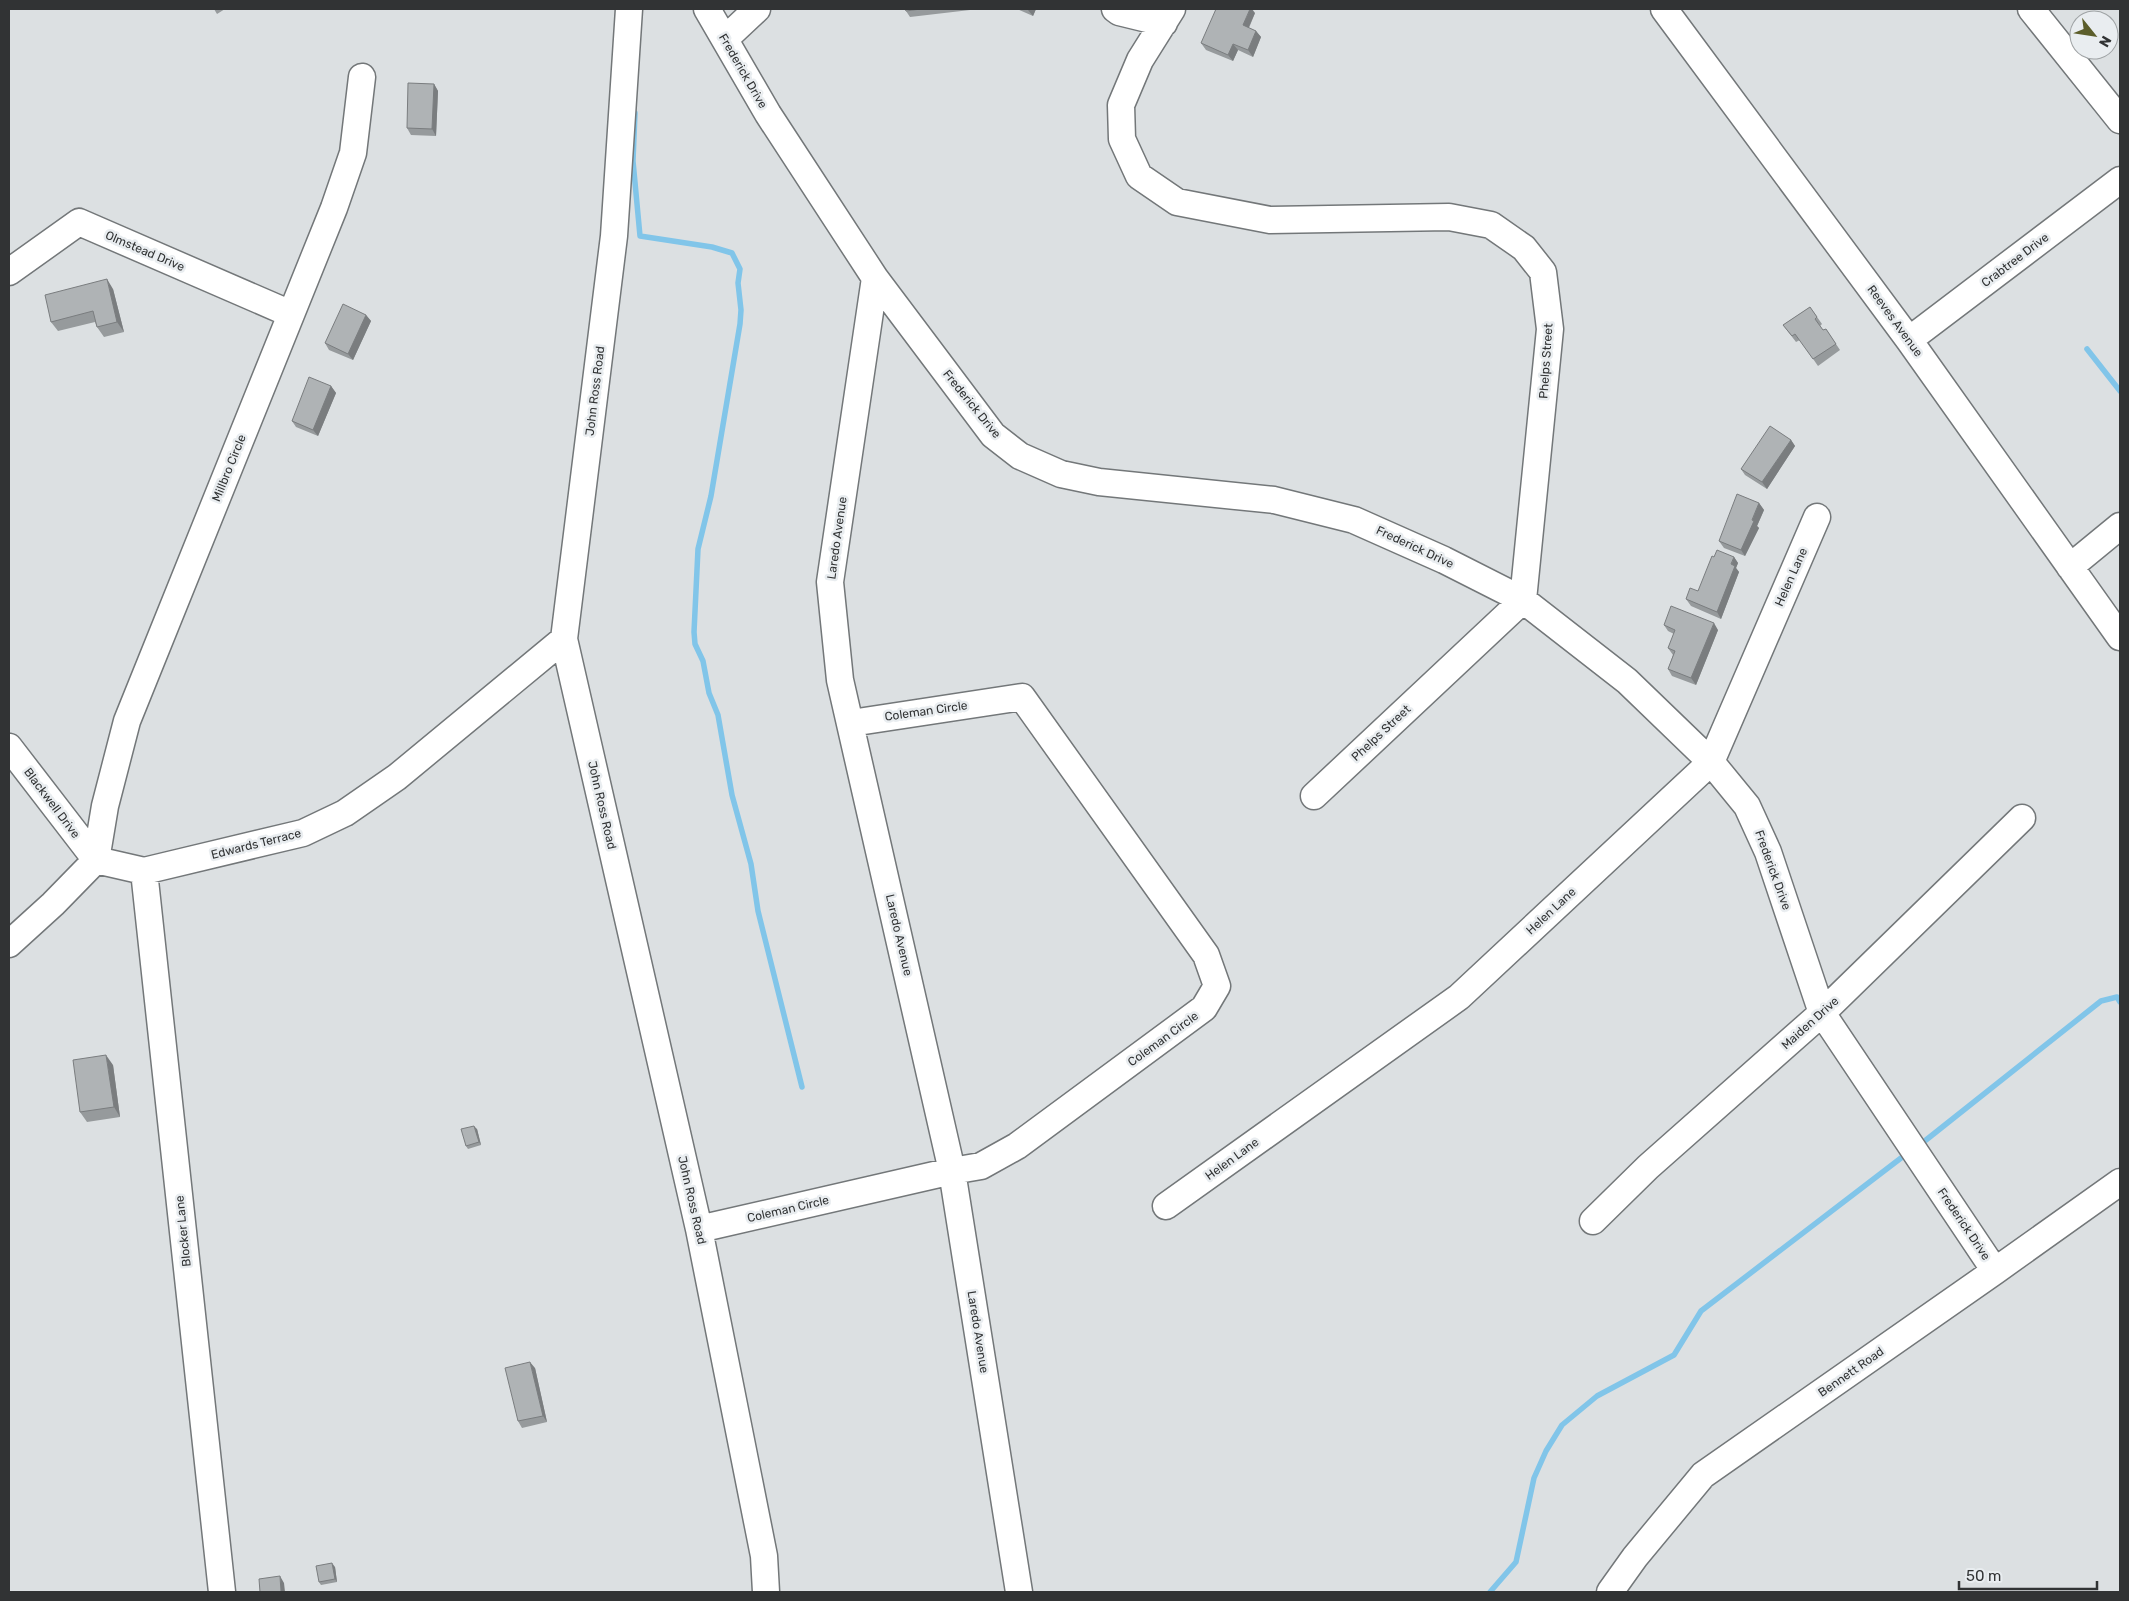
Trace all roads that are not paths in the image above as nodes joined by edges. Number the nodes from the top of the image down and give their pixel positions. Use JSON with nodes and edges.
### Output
{"nodes":[{"id":1,"x":629,"y":9,"type":"edge"},
{"id":2,"x":707,"y":9,"type":"edge"},
{"id":3,"x":758,"y":9,"type":"edge"},
{"id":4,"x":1115,"y":9,"type":"edge"},
{"id":5,"x":1664,"y":9,"type":"edge"},
{"id":6,"x":2030,"y":9,"type":"edge"},
{"id":7,"x":1168,"y":16,"type":"edge"},
{"id":8,"x":725,"y":39,"type":"junction"},
{"id":9,"x":362,"y":77,"type":"dead end"},
{"id":10,"x":2120,"y":120,"type":"edge"},
{"id":11,"x":2120,"y":180,"type":"edge"},
{"id":12,"x":9,"y":272,"type":"edge"},
{"id":13,"x":875,"y":278,"type":"junction"},
{"id":14,"x":291,"y":314,"type":"junction"},
{"id":15,"x":1909,"y":340,"type":"junction"},
{"id":16,"x":1818,"y":517,"type":"dead end"},
{"id":17,"x":2120,"y":526,"type":"edge"},
{"id":18,"x":2070,"y":568,"type":"junction"},
{"id":19,"x":1523,"y":600,"type":"junction"},
{"id":20,"x":2120,"y":637,"type":"edge"},
{"id":21,"x":564,"y":639,"type":"junction"},
{"id":22,"x":850,"y":723,"type":"junction"},
{"id":23,"x":9,"y":747,"type":"edge"},
{"id":24,"x":1711,"y":762,"type":"junction"},
{"id":25,"x":1314,"y":796,"type":"dead end"},
{"id":26,"x":2022,"y":818,"type":"dead end"},
{"id":27,"x":96,"y":860,"type":"junction"},
{"id":28,"x":144,"y":871,"type":"junction"},
{"id":29,"x":9,"y":944,"type":"edge"},
{"id":30,"x":1822,"y":1013,"type":"junction"},
{"id":31,"x":952,"y":1171,"type":"junction"},
{"id":32,"x":2120,"y":1182,"type":"edge"},
{"id":33,"x":1166,"y":1206,"type":"dead end"},
{"id":34,"x":1592,"y":1221,"type":"dead end"},
{"id":35,"x":699,"y":1229,"type":"junction"},
{"id":36,"x":1995,"y":1271,"type":"junction"},
{"id":37,"x":222,"y":1592,"type":"edge"},
{"id":38,"x":766,"y":1592,"type":"edge"},
{"id":39,"x":1019,"y":1592,"type":"edge"},
{"id":40,"x":1610,"y":1592,"type":"edge"}],
"edges":[{"from":1,"to":21,"type":"street","name":"John Ross Road"},
{"from":2,"to":8,"type":"street","name":"Frederick Drive"},
{"from":3,"to":8,"type":"street"},
{"from":4,"to":7,"type":"street"},
{"from":5,"to":15,"type":"street","name":"Reeves Avenue"},
{"from":6,"to":10,"type":"street"},
{"from":7,"to":19,"type":"street","name":"Phelps Street"},
{"from":8,"to":13,"type":"street","name":"Frederick Drive"},
{"from":9,"to":14,"type":"street","name":"Millbro Circle"},
{"from":11,"to":15,"type":"street","name":"Crabtree Drive"},
{"from":12,"to":14,"type":"street","name":"Olmstead Drive"},
{"from":13,"to":19,"type":"street","name":"Frederick Drive"},
{"from":13,"to":22,"type":"street","name":"Laredo Avenue"},
{"from":14,"to":27,"type":"street","name":"Millbro Circle"},
{"from":15,"to":18,"type":"street","name":"Reeves Avenue"},
{"from":16,"to":24,"type":"street","name":"Helen Lane"},
{"from":17,"to":18,"type":"street"},
{"from":18,"to":20,"type":"street","name":"Reeves Avenue"},
{"from":19,"to":24,"type":"street","name":"Frederick Drive"},
{"from":19,"to":25,"type":"street","name":"Phelps Street"},
{"from":21,"to":28,"type":"street","name":"Edwards Terrace"},
{"from":21,"to":35,"type":"street","name":"John Ross Road"},
{"from":22,"to":31,"type":"street","name":"Laredo Avenue"},
{"from":22,"to":31,"type":"street","name":"Coleman Circle"},
{"from":23,"to":27,"type":"street","name":"Blackwell Drive"},
{"from":24,"to":30,"type":"street","name":"Frederick Drive"},
{"from":24,"to":33,"type":"street","name":"Helen Lane"},
{"from":26,"to":30,"type":"street","name":"Maiden Drive"},
{"from":27,"to":28,"type":"street","name":"Edwards Terrace"},
{"from":27,"to":29,"type":"street"},
{"from":28,"to":37,"type":"street","name":"Blocker Lane"},
{"from":30,"to":34,"type":"street","name":"Maiden Drive"},
{"from":30,"to":36,"type":"street","name":"Frederick Drive"},
{"from":31,"to":35,"type":"street","name":"Coleman Circle"},
{"from":31,"to":39,"type":"street","name":"Laredo Avenue"},
{"from":32,"to":36,"type":"street","name":"Bennett Road"},
{"from":35,"to":38,"type":"street","name":"John Ross Road"},
{"from":36,"to":40,"type":"street","name":"Bennett Road"}]}
